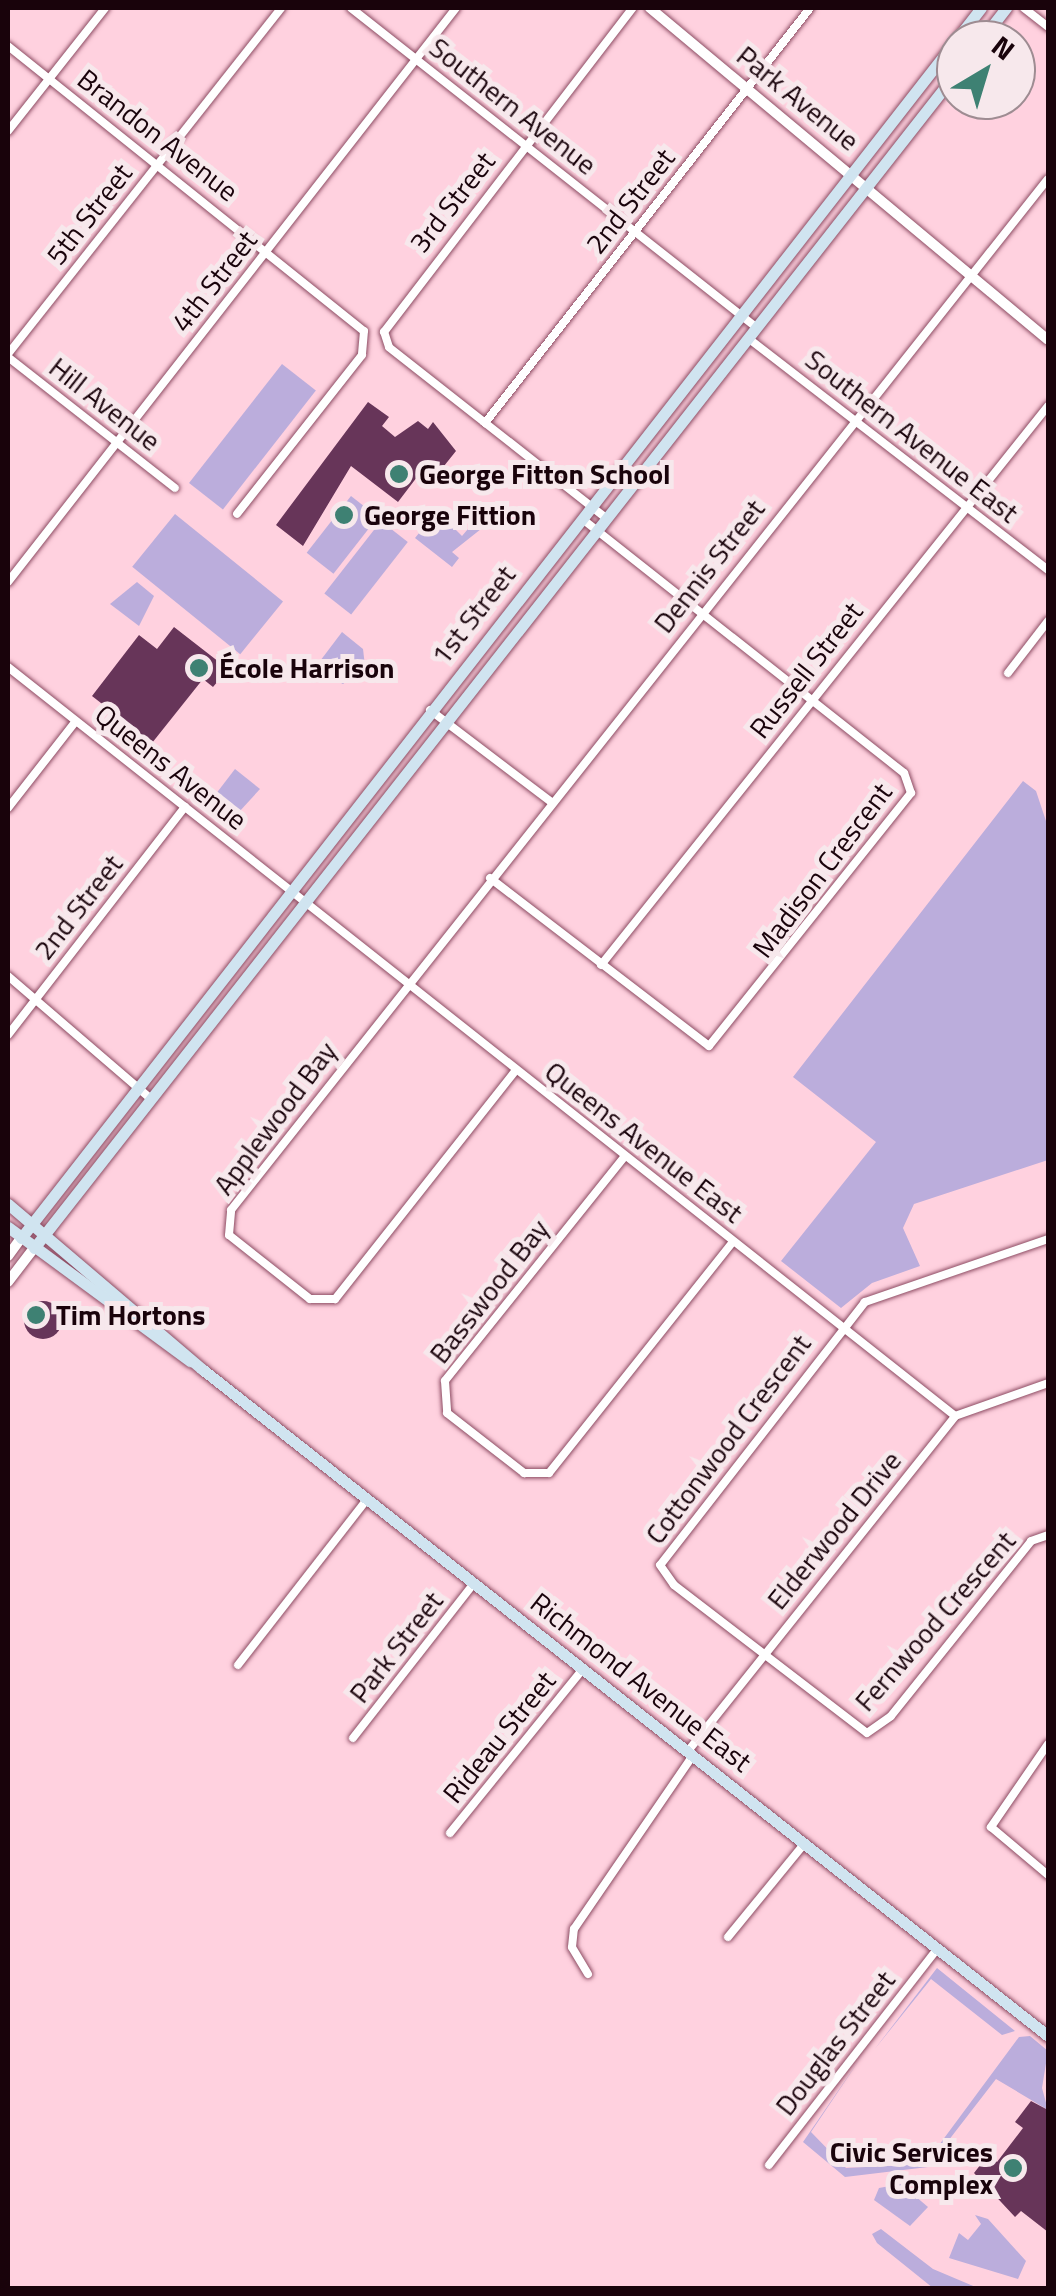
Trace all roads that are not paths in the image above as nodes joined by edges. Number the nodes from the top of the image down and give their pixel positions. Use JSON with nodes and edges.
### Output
{"nodes":[{"id":1,"x":105,"y":8,"type":"edge"},
{"id":2,"x":281,"y":8,"type":"edge"},
{"id":3,"x":351,"y":8,"type":"edge"},
{"id":4,"x":456,"y":8,"type":"edge"},
{"id":5,"x":633,"y":8,"type":"edge"},
{"id":6,"x":650,"y":8,"type":"edge"},
{"id":7,"x":810,"y":8,"type":"edge"},
{"id":8,"x":980,"y":8,"type":"edge"},
{"id":9,"x":1024,"y":8,"type":"edge"},
{"id":10,"x":1048,"y":27,"type":"edge"},
{"id":11,"x":8,"y":46,"type":"edge"},
{"id":12,"x":415,"y":58,"type":"junction"},
{"id":13,"x":49,"y":78,"type":"junction"},
{"id":14,"x":748,"y":86,"type":"junction"},
{"id":15,"x":936,"y":99,"type":"edge"},
{"id":16,"x":8,"y":131,"type":"edge"},
{"id":17,"x":526,"y":144,"type":"junction"},
{"id":18,"x":157,"y":163,"type":"junction"},
{"id":19,"x":851,"y":171,"type":"junction"},
{"id":20,"x":1048,"y":179,"type":"edge"},
{"id":21,"x":865,"y":192,"type":"junction"},
{"id":22,"x":634,"y":230,"type":"junction"},
{"id":23,"x":267,"y":250,"type":"junction"},
{"id":24,"x":970,"y":279,"type":"junction"},
{"id":25,"x":741,"y":315,"type":"junction"},
{"id":26,"x":752,"y":332,"type":"junction"},
{"id":27,"x":1048,"y":340,"type":"edge"},
{"id":28,"x":8,"y":355,"type":"edge"},
{"id":29,"x":1048,"y":406,"type":"edge"},
{"id":30,"x":854,"y":419,"type":"junction"},
{"id":31,"x":486,"y":423,"type":"junction"},
{"id":32,"x":117,"y":441,"type":"junction"},
{"id":33,"x":174,"y":488,"type":"dead end"},
{"id":34,"x":966,"y":505,"type":"junction"},
{"id":35,"x":590,"y":506,"type":"junction"},
{"id":36,"x":237,"y":514,"type":"dead end"},
{"id":37,"x":581,"y":518,"type":"junction"},
{"id":38,"x":606,"y":518,"type":"junction"},
{"id":39,"x":596,"y":530,"type":"junction"},
{"id":40,"x":1048,"y":570,"type":"edge"},
{"id":41,"x":8,"y":582,"type":"edge"},
{"id":42,"x":701,"y":612,"type":"junction"},
{"id":43,"x":1048,"y":620,"type":"edge"},
{"id":44,"x":8,"y":668,"type":"edge"},
{"id":45,"x":1008,"y":673,"type":"dead end"},
{"id":46,"x":811,"y":700,"type":"junction"},
{"id":47,"x":430,"y":710,"type":"junction"},
{"id":48,"x":76,"y":721,"type":"junction"},
{"id":49,"x":445,"y":721,"type":"junction"},
{"id":50,"x":550,"y":801,"type":"junction"},
{"id":51,"x":185,"y":807,"type":"junction"},
{"id":52,"x":8,"y":808,"type":"edge"},
{"id":53,"x":490,"y":878,"type":"junction"},
{"id":54,"x":291,"y":892,"type":"junction"},
{"id":55,"x":305,"y":904,"type":"junction"},
{"id":56,"x":601,"y":965,"type":"junction"},
{"id":57,"x":8,"y":976,"type":"edge"},
{"id":58,"x":408,"y":985,"type":"junction"},
{"id":59,"x":35,"y":999,"type":"junction"},
{"id":60,"x":8,"y":1034,"type":"edge"},
{"id":61,"x":516,"y":1070,"type":"junction"},
{"id":62,"x":141,"y":1084,"type":"junction"},
{"id":63,"x":152,"y":1100,"type":"junction"},
{"id":64,"x":625,"y":1156,"type":"junction"},
{"id":65,"x":8,"y":1204,"type":"edge"},
{"id":66,"x":32,"y":1224,"type":"junction"},
{"id":67,"x":8,"y":1227,"type":"edge"},
{"id":68,"x":45,"y":1234,"type":"junction"},
{"id":69,"x":22,"y":1238,"type":"junction"},
{"id":70,"x":1048,"y":1239,"type":"edge"},
{"id":71,"x":733,"y":1242,"type":"junction"},
{"id":72,"x":34,"y":1248,"type":"junction"},
{"id":73,"x":8,"y":1256,"type":"edge"},
{"id":74,"x":8,"y":1282,"type":"edge"},
{"id":75,"x":842,"y":1327,"type":"junction"},
{"id":76,"x":202,"y":1369,"type":"junction"},
{"id":77,"x":1048,"y":1383,"type":"edge"},
{"id":78,"x":956,"y":1416,"type":"junction"},
{"id":79,"x":367,"y":1499,"type":"junction"},
{"id":80,"x":1048,"y":1535,"type":"edge"},
{"id":81,"x":474,"y":1583,"type":"junction"},
{"id":82,"x":762,"y":1655,"type":"junction"},
{"id":83,"x":238,"y":1665,"type":"dead end"},
{"id":84,"x":583,"y":1668,"type":"junction"},
{"id":85,"x":353,"y":1738,"type":"dead end"},
{"id":86,"x":1048,"y":1744,"type":"edge"},
{"id":87,"x":690,"y":1753,"type":"junction"},
{"id":88,"x":450,"y":1833,"type":"dead end"},
{"id":89,"x":805,"y":1843,"type":"junction"},
{"id":90,"x":1048,"y":1876,"type":"edge"},
{"id":91,"x":728,"y":1937,"type":"dead end"},
{"id":92,"x":938,"y":1949,"type":"junction"},
{"id":93,"x":588,"y":1974,"type":"dead end"},
{"id":94,"x":1048,"y":2036,"type":"edge"},
{"id":95,"x":768,"y":2165,"type":"dead end"}],
"edges":[{"from":1,"to":13,"type":"street"},
{"from":2,"to":18,"type":"street","name":"5th Street"},
{"from":3,"to":12,"type":"street","name":"Southern Avenue"},
{"from":4,"to":12,"type":"street","name":"4th Street"},
{"from":5,"to":17,"type":"street","name":"3rd Street"},
{"from":6,"to":14,"type":"street","name":"Park Avenue"},
{"from":7,"to":14,"type":"street","name":"2nd Street"},
{"from":8,"to":19,"type":"main road","name":"1st Street"},
{"from":9,"to":10,"type":"street"},
{"from":11,"to":13,"type":"street","name":"Brandon Avenue"},
{"from":12,"to":17,"type":"street","name":"Southern Avenue"},
{"from":12,"to":23,"type":"street","name":"4th Street"},
{"from":13,"to":16,"type":"street"},
{"from":13,"to":18,"type":"street","name":"Brandon Avenue"},
{"from":14,"to":19,"type":"street","name":"Park Avenue"},
{"from":14,"to":22,"type":"street","name":"2nd Street"},
{"from":15,"to":21,"type":"main road","name":"1st Street"},
{"from":17,"to":22,"type":"street","name":"Southern Avenue"},
{"from":17,"to":31,"type":"street","name":"3rd Street"},
{"from":18,"to":23,"type":"street","name":"Brandon Avenue"},
{"from":18,"to":28,"type":"street","name":"5th Street"},
{"from":19,"to":21,"type":"street","name":"Park Avenue"},
{"from":19,"to":25,"type":"main road","name":"1st Street"},
{"from":20,"to":24,"type":"street","name":"Dennis Street"},
{"from":21,"to":24,"type":"street","name":"Park Avenue"},
{"from":21,"to":26,"type":"main road","name":"1st Street"},
{"from":22,"to":25,"type":"street","name":"Southern Avenue"},
{"from":22,"to":31,"type":"street","name":"2nd Street"},
{"from":23,"to":32,"type":"street","name":"4th Street"},
{"from":23,"to":36,"type":"street","name":"Brandon Avenue"},
{"from":24,"to":27,"type":"street","name":"Park Avenue"},
{"from":24,"to":30,"type":"street","name":"Dennis Street"},
{"from":25,"to":26,"type":"street","name":"Southern Avenue East"},
{"from":25,"to":35,"type":"main road","name":"1st Street"},
{"from":26,"to":30,"type":"street","name":"Southern Avenue East"},
{"from":26,"to":38,"type":"main road","name":"1st Street"},
{"from":28,"to":32,"type":"street","name":"Hill Avenue"},
{"from":29,"to":34,"type":"street","name":"Russell Street"},
{"from":30,"to":34,"type":"street","name":"Southern Avenue East"},
{"from":30,"to":42,"type":"street","name":"Dennis Street"},
{"from":31,"to":35,"type":"street"},
{"from":32,"to":33,"type":"street","name":"Hill Avenue"},
{"from":32,"to":41,"type":"street","name":"4th Street"},
{"from":34,"to":40,"type":"street","name":"Southern Avenue East"},
{"from":34,"to":46,"type":"street","name":"Russell Street"},
{"from":35,"to":37,"type":"main road","name":"1st Street"},
{"from":35,"to":38,"type":"street"},
{"from":37,"to":39,"type":"street","name":"Madison Crescent"},
{"from":37,"to":47,"type":"main road","name":"1st Street"},
{"from":38,"to":39,"type":"main road","name":"1st Street"},
{"from":39,"to":42,"type":"street","name":"Madison Crescent"},
{"from":39,"to":49,"type":"main road","name":"1st Street"},
{"from":42,"to":46,"type":"street","name":"Madison Crescent"},
{"from":42,"to":50,"type":"street","name":"Dennis Street"},
{"from":43,"to":45,"type":"street"},
{"from":44,"to":48,"type":"street","name":"Queens Avenue"},
{"from":46,"to":56,"type":"street","name":"Russell Street"},
{"from":46,"to":56,"type":"street","name":"Madison Crescent"},
{"from":47,"to":49,"type":"street"},
{"from":47,"to":54,"type":"main road","name":"1st Street"},
{"from":48,"to":51,"type":"street","name":"Queens Avenue"},
{"from":48,"to":52,"type":"street"},
{"from":49,"to":50,"type":"street"},
{"from":49,"to":55,"type":"main road","name":"1st Street"},
{"from":50,"to":53,"type":"street","name":"Dennis Street"},
{"from":51,"to":54,"type":"street","name":"Queens Avenue"},
{"from":51,"to":59,"type":"street","name":"2nd Street"},
{"from":53,"to":56,"type":"street","name":"Madison Crescent"},
{"from":53,"to":58,"type":"street","name":"Dennis Street"},
{"from":54,"to":55,"type":"street","name":"Queens Avenue"},
{"from":54,"to":62,"type":"main road","name":"1st Street"},
{"from":55,"to":58,"type":"street","name":"Queens Avenue East"},
{"from":55,"to":63,"type":"main road","name":"1st Street"},
{"from":57,"to":59,"type":"street"},
{"from":58,"to":61,"type":"street","name":"Queens Avenue East"},
{"from":58,"to":61,"type":"street","name":"Applewood Bay"},
{"from":59,"to":60,"type":"street","name":"2nd Street"},
{"from":59,"to":62,"type":"street"},
{"from":61,"to":64,"type":"street","name":"Queens Avenue East"},
{"from":62,"to":63,"type":"street"},
{"from":62,"to":66,"type":"main road","name":"1st Street"},
{"from":63,"to":68,"type":"main road","name":"1st Street"},
{"from":64,"to":71,"type":"street","name":"Queens Avenue East"},
{"from":64,"to":71,"type":"street","name":"Basswood Bay"},
{"from":65,"to":66,"type":"main road","name":"Richmond Avenue East"},
{"from":66,"to":68,"type":"main road","name":"Richmond Avenue East"},
{"from":66,"to":69,"type":"main road","name":"1st Street"},
{"from":67,"to":69,"type":"main road","name":"Richmond Avenue East"},
{"from":68,"to":72,"type":"main road","name":"1st Street"},
{"from":68,"to":76,"type":"main road","name":"Richmond Avenue East"},
{"from":69,"to":72,"type":"main road","name":"Richmond Avenue East"},
{"from":69,"to":73,"type":"street","name":"1st Street"},
{"from":70,"to":75,"type":"street"},
{"from":71,"to":75,"type":"street","name":"Queens Avenue East"},
{"from":72,"to":74,"type":"street","name":"1st Street"},
{"from":72,"to":76,"type":"main road","name":"Richmond Avenue East"},
{"from":75,"to":78,"type":"street","name":"Queens Avenue East"},
{"from":75,"to":82,"type":"street","name":"Cottonwood Crescent"},
{"from":76,"to":79,"type":"main road","name":"Richmond Avenue East"},
{"from":77,"to":78,"type":"street"},
{"from":78,"to":82,"type":"street","name":"Elderwood Drive"},
{"from":79,"to":81,"type":"main road","name":"Richmond Avenue East"},
{"from":79,"to":83,"type":"street"},
{"from":80,"to":82,"type":"street","name":"Fernwood Crescent"},
{"from":81,"to":84,"type":"main road","name":"Richmond Avenue East"},
{"from":81,"to":85,"type":"street","name":"Park Street"},
{"from":82,"to":87,"type":"street","name":"Elderwood Drive"},
{"from":84,"to":87,"type":"main road","name":"Richmond Avenue East"},
{"from":84,"to":88,"type":"street","name":"Rideau Street"},
{"from":86,"to":90,"type":"street"},
{"from":87,"to":89,"type":"main road","name":"Richmond Avenue East"},
{"from":87,"to":93,"type":"street","name":"Elderwood Drive"},
{"from":89,"to":91,"type":"street"},
{"from":89,"to":92,"type":"main road","name":"Richmond Avenue East"},
{"from":92,"to":94,"type":"main road","name":"Richmond Avenue East"},
{"from":92,"to":95,"type":"street","name":"Douglas Street"}]}
